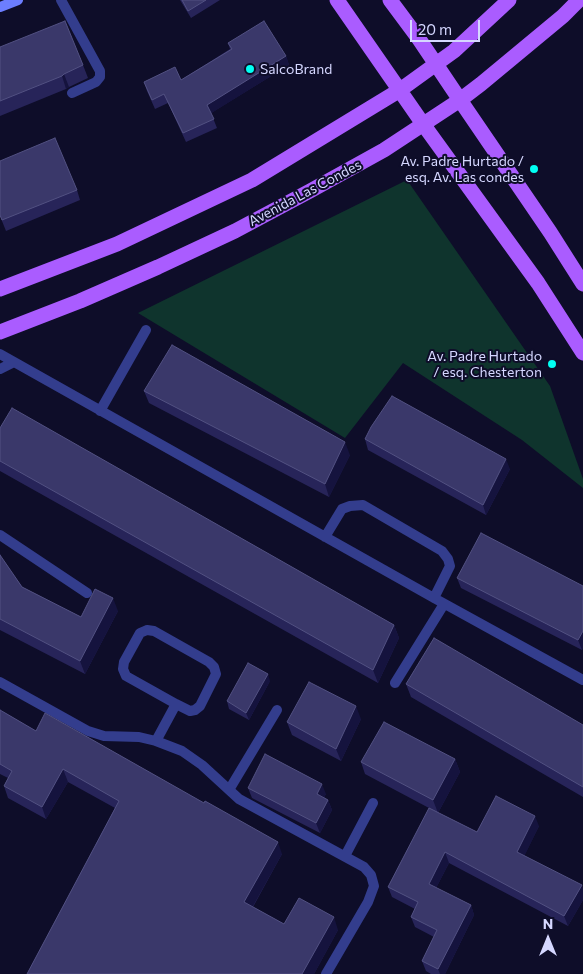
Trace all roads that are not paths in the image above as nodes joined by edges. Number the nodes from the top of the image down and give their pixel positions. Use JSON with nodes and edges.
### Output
{"nodes":[{"id":1,"x":18,"y":0,"type":"edge"},
{"id":2,"x":61,"y":0,"type":"edge"},
{"id":3,"x":337,"y":0,"type":"edge"},
{"id":4,"x":390,"y":0,"type":"edge"},
{"id":5,"x":509,"y":0,"type":"edge"},
{"id":6,"x":579,"y":0,"type":"edge"},
{"id":7,"x":0,"y":7,"type":"edge"},
{"id":8,"x":436,"y":64,"type":"junction"},
{"id":9,"x":400,"y":90,"type":"junction"},
{"id":10,"x":72,"y":93,"type":"dead end"},
{"id":11,"x":460,"y":100,"type":"junction"},
{"id":12,"x":423,"y":124,"type":"junction"},
{"id":13,"x":583,"y":284,"type":"edge"},
{"id":14,"x":0,"y":289,"type":"edge"},
{"id":15,"x":146,"y":330,"type":"dead end"},
{"id":16,"x":0,"y":332,"type":"edge"},
{"id":17,"x":583,"y":352,"type":"edge"},
{"id":18,"x":0,"y":354,"type":"edge"},
{"id":19,"x":14,"y":362,"type":"junction"},
{"id":20,"x":0,"y":369,"type":"edge"},
{"id":21,"x":100,"y":411,"type":"junction"},
{"id":22,"x":0,"y":535,"type":"edge"},
{"id":23,"x":325,"y":537,"type":"junction"},
{"id":24,"x":87,"y":593,"type":"dead end"},
{"id":25,"x":434,"y":598,"type":"junction"},
{"id":26,"x":444,"y":604,"type":"junction"},
{"id":27,"x":583,"y":680,"type":"edge"},
{"id":28,"x":0,"y":682,"type":"edge"},
{"id":29,"x":395,"y":683,"type":"dead end"},
{"id":30,"x":176,"y":704,"type":"junction"},
{"id":31,"x":277,"y":710,"type":"dead end"},
{"id":32,"x":156,"y":741,"type":"junction"},
{"id":33,"x":229,"y":790,"type":"junction"},
{"id":34,"x":373,"y":803,"type":"dead end"},
{"id":35,"x":345,"y":856,"type":"junction"},
{"id":36,"x":326,"y":974,"type":"edge"}],
"edges":[{"from":1,"to":7,"type":"street"},
{"from":2,"to":10,"type":"lane"},
{"from":3,"to":9,"type":"main road"},
{"from":4,"to":8,"type":"main road"},
{"from":5,"to":8,"type":"main road"},
{"from":6,"to":11,"type":"main road","name":"Avenida Las Condes"},
{"from":8,"to":9,"type":"main road"},
{"from":8,"to":11,"type":"main road"},
{"from":9,"to":12,"type":"main road"},
{"from":9,"to":14,"type":"main road"},
{"from":11,"to":12,"type":"main road","name":"Avenida Las Condes"},
{"from":11,"to":13,"type":"main road"},
{"from":12,"to":16,"type":"main road","name":"Avenida Las Condes"},
{"from":12,"to":17,"type":"main road"},
{"from":15,"to":21,"type":"lane"},
{"from":18,"to":19,"type":"lane"},
{"from":19,"to":20,"type":"lane"},
{"from":19,"to":21,"type":"lane"},
{"from":21,"to":23,"type":"lane"},
{"from":22,"to":24,"type":"lane"},
{"from":23,"to":25,"type":"lane"},
{"from":23,"to":25,"type":"lane"},
{"from":25,"to":26,"type":"lane"},
{"from":26,"to":27,"type":"lane"},
{"from":26,"to":29,"type":"lane"},
{"from":28,"to":32,"type":"lane"},
{"from":30,"to":30,"type":"lane"},
{"from":30,"to":32,"type":"lane"},
{"from":31,"to":33,"type":"lane"},
{"from":32,"to":33,"type":"lane"},
{"from":33,"to":35,"type":"lane"},
{"from":34,"to":35,"type":"lane"},
{"from":35,"to":36,"type":"lane"}]}
